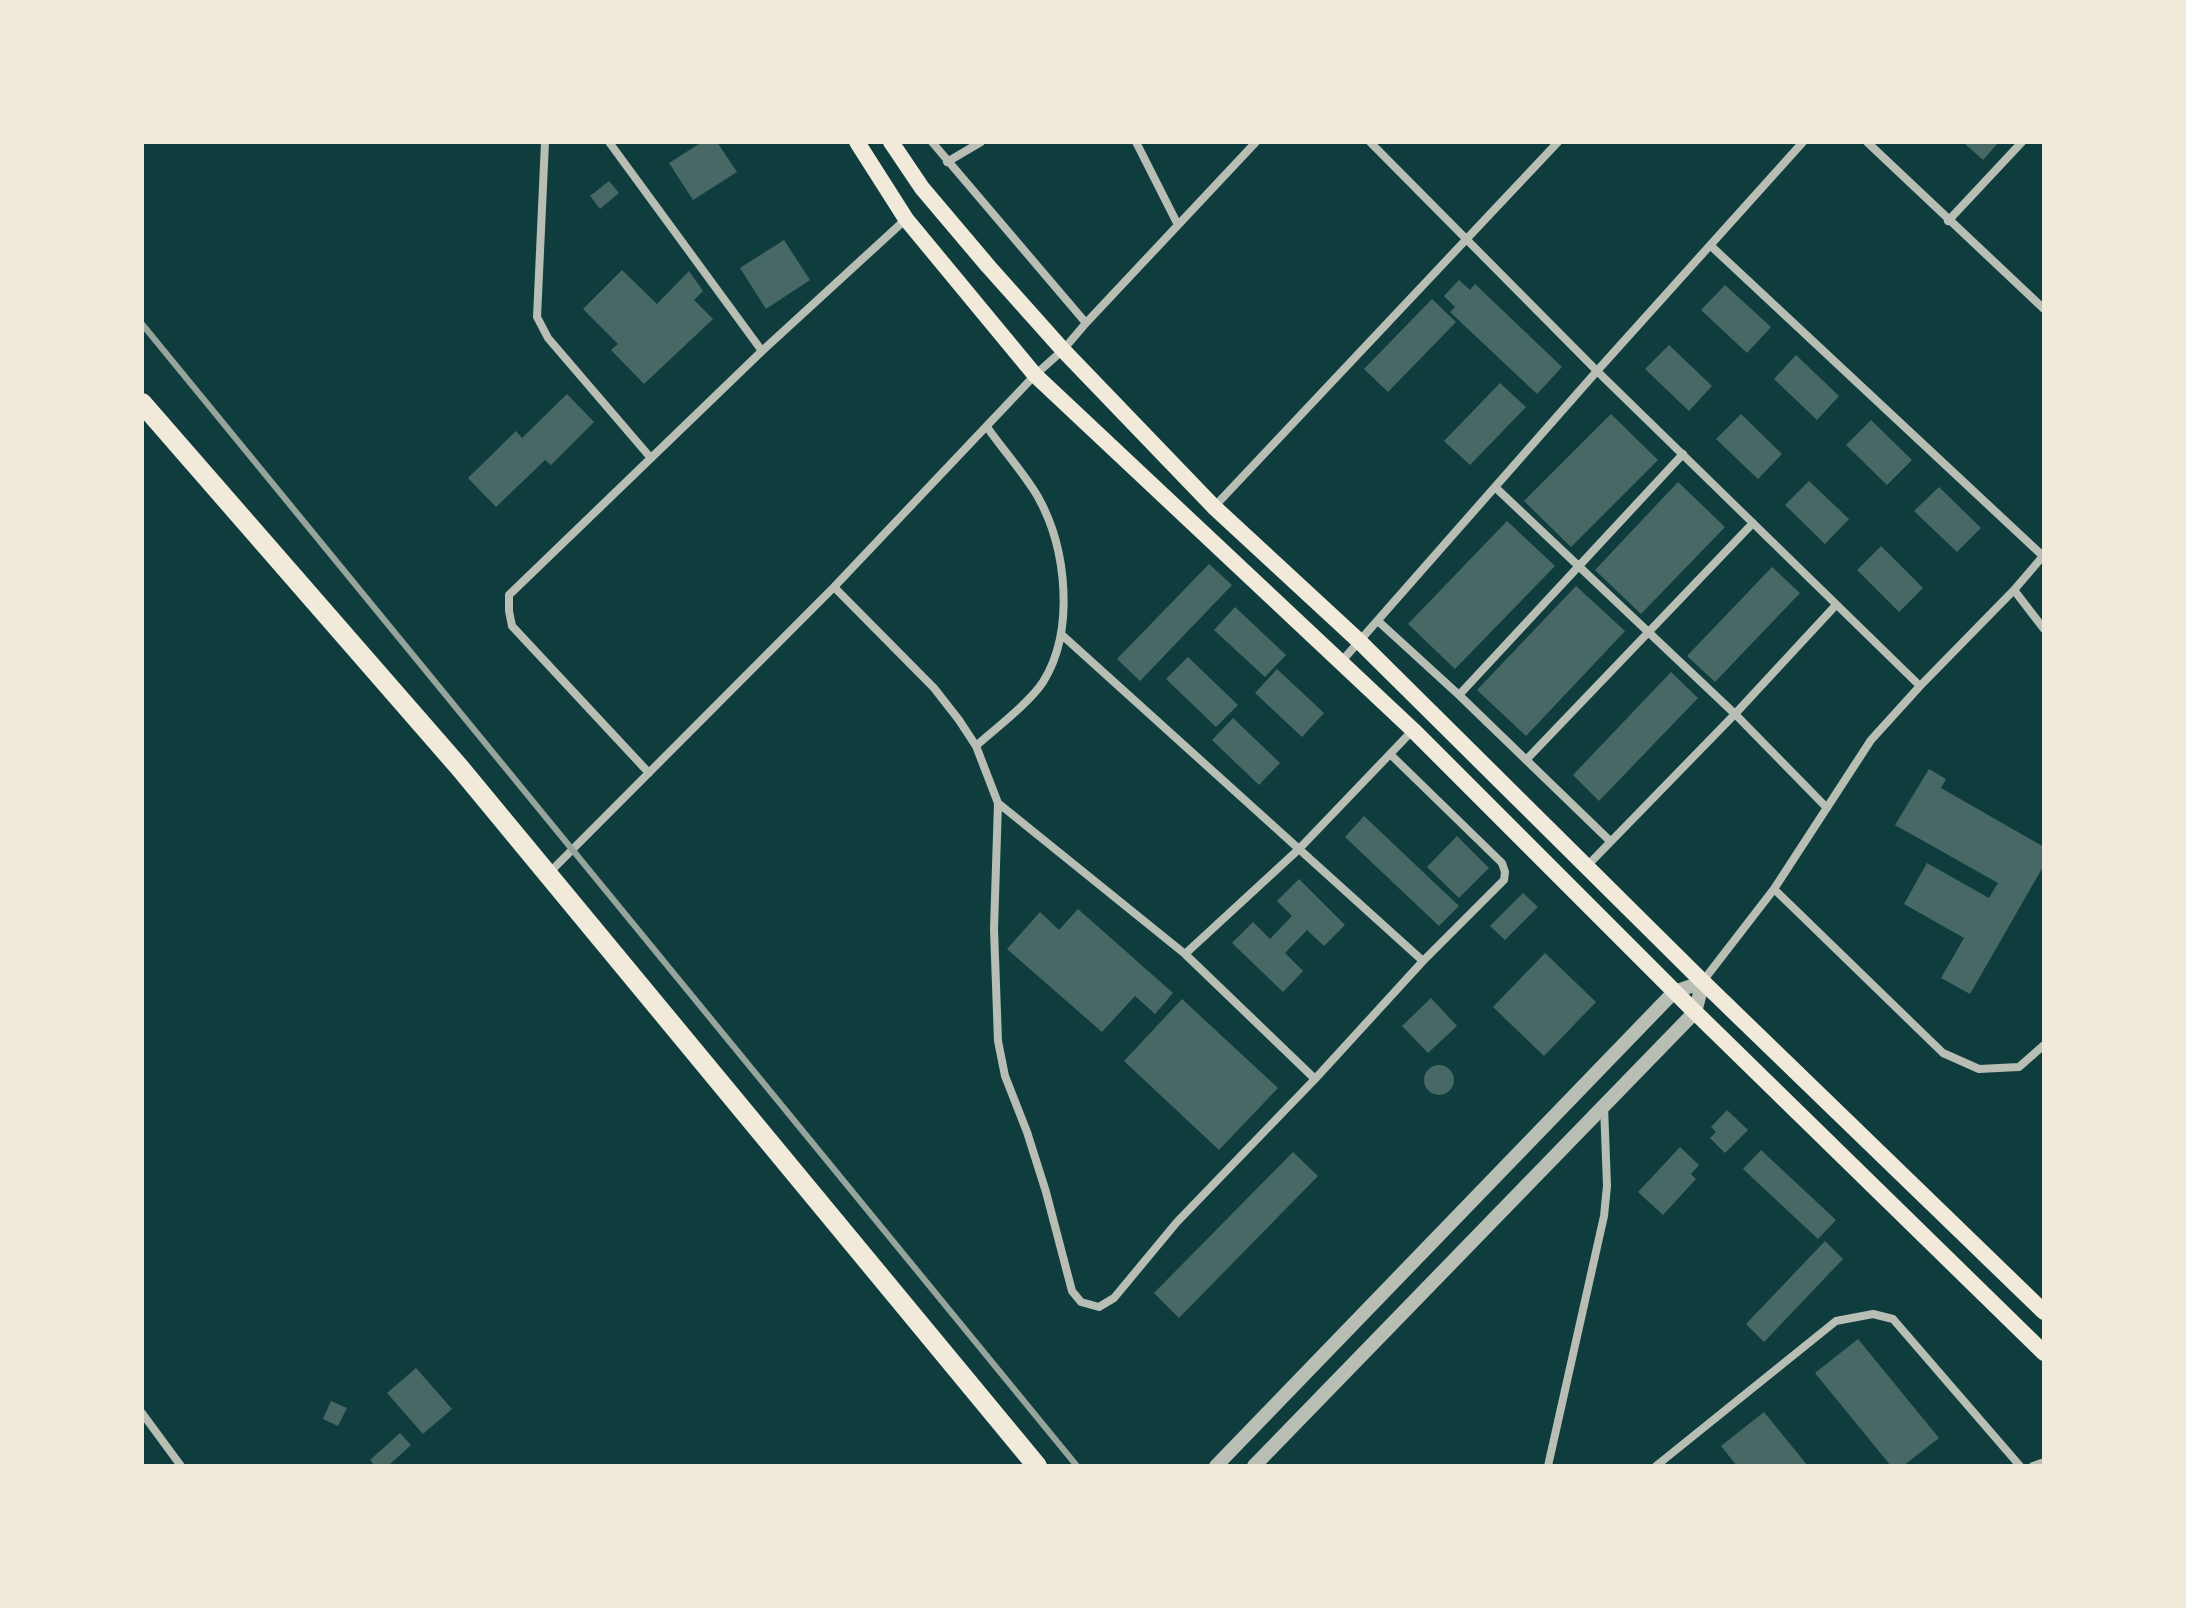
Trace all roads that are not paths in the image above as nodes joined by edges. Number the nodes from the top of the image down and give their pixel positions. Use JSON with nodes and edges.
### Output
{"nodes":[{"id":1,"x":545,"y":142,"type":"edge"},
{"id":2,"x":609,"y":142,"type":"edge"},
{"id":3,"x":857,"y":142,"type":"edge"},
{"id":4,"x":891,"y":142,"type":"edge"},
{"id":5,"x":932,"y":142,"type":"edge"},
{"id":6,"x":981,"y":142,"type":"edge"},
{"id":7,"x":1136,"y":142,"type":"edge"},
{"id":8,"x":1256,"y":142,"type":"edge"},
{"id":9,"x":1370,"y":142,"type":"edge"},
{"id":10,"x":1558,"y":142,"type":"edge"},
{"id":11,"x":1803,"y":142,"type":"edge"},
{"id":12,"x":1867,"y":142,"type":"edge"},
{"id":13,"x":2022,"y":142,"type":"edge"},
{"id":14,"x":947,"y":162,"type":"junction"},
{"id":15,"x":906,"y":219,"type":"junction"},
{"id":16,"x":1948,"y":221,"type":"junction"},
{"id":17,"x":1178,"y":225,"type":"junction"},
{"id":18,"x":1467,"y":240,"type":"junction"},
{"id":19,"x":1711,"y":246,"type":"junction"},
{"id":20,"x":2044,"y":309,"type":"edge"},
{"id":21,"x":1086,"y":323,"type":"junction"},
{"id":22,"x":1063,"y":350,"type":"junction"},
{"id":23,"x":762,"y":351,"type":"junction"},
{"id":24,"x":1597,"y":371,"type":"junction"},
{"id":25,"x":1035,"y":375,"type":"junction"},
{"id":26,"x":142,"y":403,"type":"edge"},
{"id":27,"x":987,"y":427,"type":"junction"},
{"id":28,"x":1683,"y":454,"type":"junction"},
{"id":29,"x":650,"y":457,"type":"junction"},
{"id":30,"x":1495,"y":487,"type":"junction"},
{"id":31,"x":1214,"y":507,"type":"junction"},
{"id":32,"x":1753,"y":523,"type":"junction"},
{"id":33,"x":2044,"y":556,"type":"edge"},
{"id":34,"x":1579,"y":568,"type":"junction"},
{"id":35,"x":834,"y":587,"type":"junction"},
{"id":36,"x":2014,"y":590,"type":"junction"},
{"id":37,"x":1836,"y":605,"type":"junction"},
{"id":38,"x":1378,"y":621,"type":"junction"},
{"id":39,"x":2044,"y":629,"type":"edge"},
{"id":40,"x":1649,"y":634,"type":"junction"},
{"id":41,"x":1062,"y":635,"type":"junction"},
{"id":42,"x":1359,"y":641,"type":"junction"},
{"id":43,"x":1341,"y":663,"type":"junction"},
{"id":44,"x":1920,"y":686,"type":"junction"},
{"id":45,"x":1459,"y":695,"type":"junction"},
{"id":46,"x":1735,"y":714,"type":"junction"},
{"id":47,"x":1413,"y":730,"type":"junction"},
{"id":48,"x":976,"y":746,"type":"junction"},
{"id":49,"x":1390,"y":754,"type":"junction"},
{"id":50,"x":1526,"y":760,"type":"junction"},
{"id":51,"x":649,"y":773,"type":"junction"},
{"id":52,"x":998,"y":803,"type":"junction"},
{"id":53,"x":1827,"y":808,"type":"junction"},
{"id":54,"x":1609,"y":840,"type":"junction"},
{"id":55,"x":1299,"y":849,"type":"junction"},
{"id":56,"x":1587,"y":866,"type":"junction"},
{"id":57,"x":548,"y":874,"type":"junction"},
{"id":58,"x":1774,"y":889,"type":"junction"},
{"id":59,"x":1185,"y":954,"type":"junction"},
{"id":60,"x":1423,"y":961,"type":"junction"},
{"id":61,"x":1703,"y":982,"type":"junction"},
{"id":62,"x":1674,"y":992,"type":"junction"},
{"id":63,"x":1695,"y":1012,"type":"junction"},
{"id":64,"x":2044,"y":1045,"type":"edge"},
{"id":65,"x":1315,"y":1079,"type":"junction"},
{"id":66,"x":1604,"y":1106,"type":"junction"},
{"id":67,"x":2044,"y":1312,"type":"edge"},
{"id":68,"x":2044,"y":1353,"type":"edge"},
{"id":69,"x":142,"y":1413,"type":"edge"},
{"id":70,"x":2044,"y":1462,"type":"edge"},
{"id":71,"x":181,"y":1466,"type":"edge"},
{"id":72,"x":1037,"y":1466,"type":"edge"},
{"id":73,"x":1216,"y":1466,"type":"edge"},
{"id":74,"x":1254,"y":1466,"type":"edge"},
{"id":75,"x":1548,"y":1466,"type":"edge"},
{"id":76,"x":1656,"y":1466,"type":"edge"},
{"id":77,"x":2020,"y":1466,"type":"edge"},
{"id":78,"x":2033,"y":1466,"type":"edge"}],
"edges":[{"from":1,"to":29,"type":"street"},
{"from":2,"to":23,"type":"street"},
{"from":3,"to":15,"type":"main road"},
{"from":4,"to":22,"type":"main road"},
{"from":5,"to":14,"type":"street"},
{"from":6,"to":14,"type":"street"},
{"from":7,"to":17,"type":"street"},
{"from":8,"to":17,"type":"street"},
{"from":9,"to":18,"type":"street"},
{"from":10,"to":18,"type":"street"},
{"from":11,"to":19,"type":"street"},
{"from":12,"to":16,"type":"street"},
{"from":13,"to":16,"type":"street"},
{"from":14,"to":21,"type":"street"},
{"from":15,"to":23,"type":"street"},
{"from":15,"to":25,"type":"main road"},
{"from":16,"to":20,"type":"street"},
{"from":17,"to":21,"type":"street"},
{"from":18,"to":24,"type":"street"},
{"from":18,"to":31,"type":"street"},
{"from":19,"to":24,"type":"street"},
{"from":19,"to":33,"type":"street"},
{"from":21,"to":22,"type":"street"},
{"from":22,"to":25,"type":"street"},
{"from":22,"to":31,"type":"main road"},
{"from":23,"to":29,"type":"street"},
{"from":24,"to":28,"type":"street"},
{"from":24,"to":30,"type":"street"},
{"from":25,"to":27,"type":"street"},
{"from":25,"to":43,"type":"main road"},
{"from":26,"to":57,"type":"highway"},
{"from":27,"to":35,"type":"street"},
{"from":27,"to":41,"type":"street"},
{"from":28,"to":32,"type":"street"},
{"from":28,"to":34,"type":"street"},
{"from":29,"to":51,"type":"street"},
{"from":30,"to":34,"type":"street"},
{"from":30,"to":38,"type":"street"},
{"from":31,"to":42,"type":"main road"},
{"from":32,"to":37,"type":"street"},
{"from":32,"to":40,"type":"street"},
{"from":33,"to":36,"type":"street"},
{"from":34,"to":40,"type":"street"},
{"from":34,"to":45,"type":"street"},
{"from":35,"to":48,"type":"street"},
{"from":35,"to":51,"type":"street"},
{"from":36,"to":39,"type":"street"},
{"from":36,"to":44,"type":"street"},
{"from":37,"to":44,"type":"street"},
{"from":37,"to":46,"type":"street"},
{"from":38,"to":42,"type":"street"},
{"from":38,"to":45,"type":"street"},
{"from":40,"to":46,"type":"street"},
{"from":40,"to":50,"type":"street"},
{"from":41,"to":48,"type":"street"},
{"from":41,"to":55,"type":"street"},
{"from":42,"to":43,"type":"street"},
{"from":42,"to":56,"type":"main road"},
{"from":43,"to":47,"type":"main road"},
{"from":44,"to":53,"type":"street"},
{"from":45,"to":50,"type":"street"},
{"from":46,"to":53,"type":"street"},
{"from":46,"to":54,"type":"street"},
{"from":47,"to":49,"type":"street"},
{"from":47,"to":62,"type":"main road"},
{"from":48,"to":52,"type":"street"},
{"from":49,"to":55,"type":"street"},
{"from":49,"to":60,"type":"street"},
{"from":50,"to":54,"type":"street"},
{"from":51,"to":57,"type":"street"},
{"from":52,"to":59,"type":"street"},
{"from":52,"to":65,"type":"street"},
{"from":53,"to":58,"type":"street"},
{"from":54,"to":56,"type":"street"},
{"from":55,"to":59,"type":"street"},
{"from":55,"to":60,"type":"street"},
{"from":56,"to":61,"type":"main road"},
{"from":57,"to":72,"type":"highway"},
{"from":58,"to":61,"type":"street"},
{"from":58,"to":64,"type":"street"},
{"from":59,"to":65,"type":"street"},
{"from":60,"to":65,"type":"street"},
{"from":61,"to":62,"type":"street"},
{"from":61,"to":63,"type":"street"},
{"from":61,"to":67,"type":"main road"},
{"from":62,"to":63,"type":"main road"},
{"from":62,"to":73,"type":"street"},
{"from":63,"to":66,"type":"street"},
{"from":63,"to":68,"type":"main road"},
{"from":66,"to":74,"type":"street"},
{"from":66,"to":75,"type":"street"},
{"from":69,"to":71,"type":"street"},
{"from":70,"to":78,"type":"street"},
{"from":76,"to":77,"type":"street"}]}
